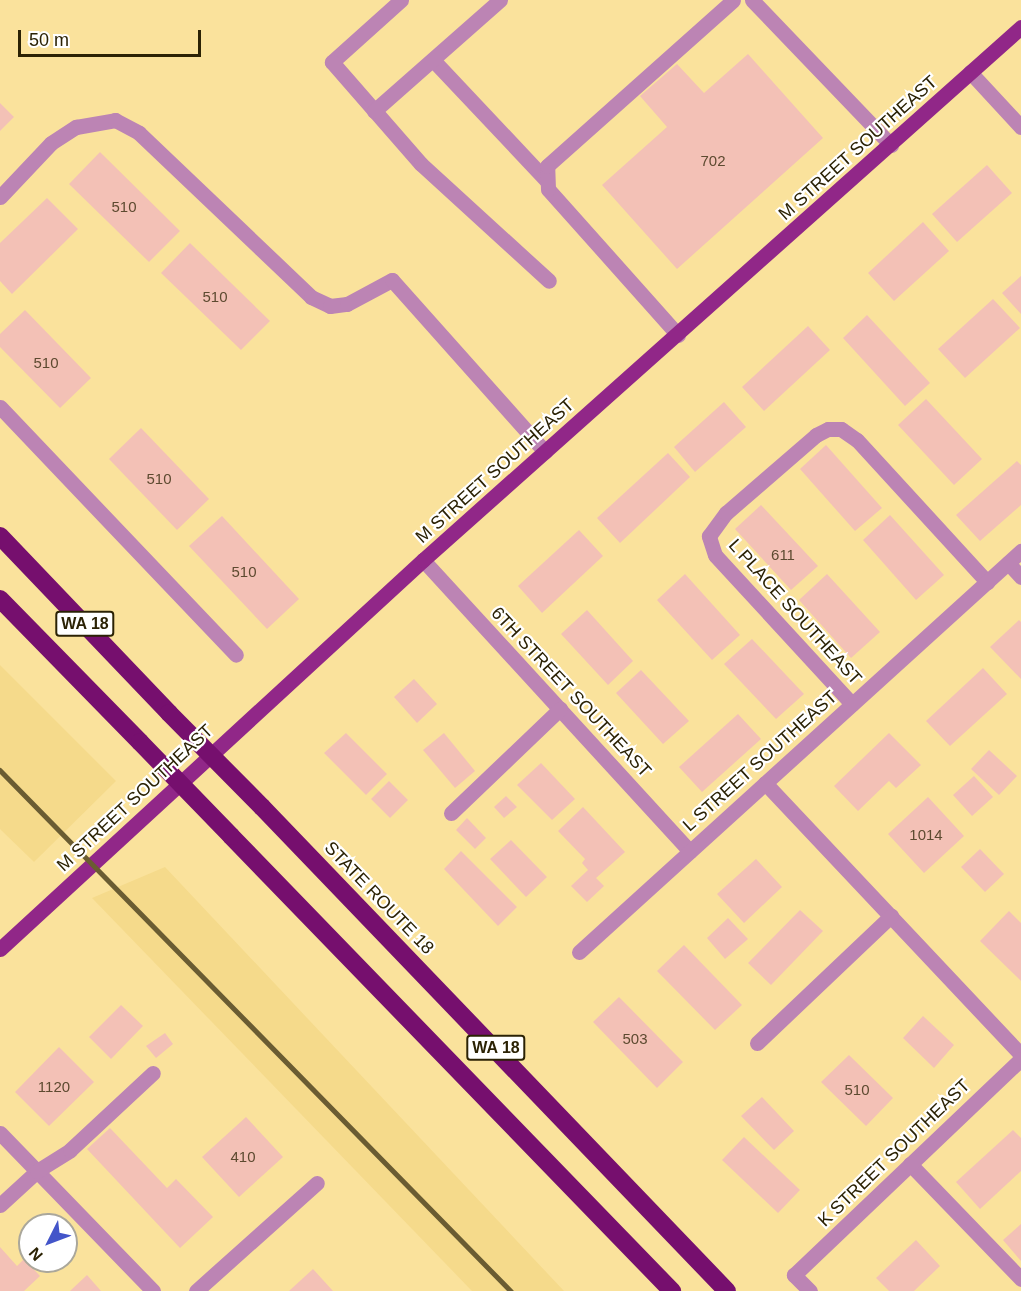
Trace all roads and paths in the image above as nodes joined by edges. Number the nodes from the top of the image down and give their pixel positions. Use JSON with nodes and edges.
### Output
{"nodes":[{"id":1,"x":401,"y":0,"type":"edge"},
{"id":2,"x":500,"y":0,"type":"edge"},
{"id":3,"x":733,"y":0,"type":"edge"},
{"id":4,"x":752,"y":0,"type":"edge"},
{"id":5,"x":1021,"y":27,"type":"edge"},
{"id":6,"x":433,"y":60,"type":"junction"},
{"id":7,"x":970,"y":72,"type":"junction"},
{"id":8,"x":374,"y":111,"type":"junction"},
{"id":9,"x":1021,"y":127,"type":"edge"},
{"id":10,"x":891,"y":145,"type":"junction"},
{"id":11,"x":547,"y":181,"type":"junction"},
{"id":12,"x":0,"y":197,"type":"edge"},
{"id":13,"x":549,"y":281,"type":"dead end"},
{"id":14,"x":678,"y":335,"type":"junction"},
{"id":15,"x":0,"y":407,"type":"edge"},
{"id":16,"x":544,"y":452,"type":"junction"},
{"id":17,"x":0,"y":536,"type":"edge"},
{"id":18,"x":1021,"y":551,"type":"edge"},
{"id":19,"x":423,"y":560,"type":"junction"},
{"id":20,"x":1008,"y":563,"type":"junction"},
{"id":21,"x":1021,"y":578,"type":"edge"},
{"id":22,"x":987,"y":582,"type":"junction"},
{"id":23,"x":0,"y":599,"type":"edge"},
{"id":24,"x":236,"y":655,"type":"dead end"},
{"id":25,"x":852,"y":704,"type":"junction"},
{"id":26,"x":560,"y":709,"type":"junction"},
{"id":27,"x":765,"y":783,"type":"junction"},
{"id":28,"x":451,"y":813,"type":"dead end"},
{"id":29,"x":690,"y":851,"type":"junction"},
{"id":30,"x":891,"y":916,"type":"junction"},
{"id":31,"x":0,"y":949,"type":"edge"},
{"id":32,"x":579,"y":951,"type":"dead end"},
{"id":33,"x":757,"y":1043,"type":"dead end"},
{"id":34,"x":1021,"y":1057,"type":"edge"},
{"id":35,"x":153,"y":1073,"type":"dead end"},
{"id":36,"x":0,"y":1133,"type":"edge"},
{"id":37,"x":910,"y":1164,"type":"junction"},
{"id":38,"x":37,"y":1171,"type":"junction"},
{"id":39,"x":317,"y":1183,"type":"dead end"},
{"id":40,"x":0,"y":1205,"type":"edge"},
{"id":41,"x":1021,"y":1279,"type":"edge"},
{"id":42,"x":153,"y":1291,"type":"edge"},
{"id":43,"x":196,"y":1291,"type":"edge"},
{"id":44,"x":672,"y":1291,"type":"edge"},
{"id":45,"x":727,"y":1291,"type":"edge"},
{"id":46,"x":810,"y":1291,"type":"edge"}],
"edges":[{"from":1,"to":8,"type":"street"},
{"from":2,"to":6,"type":"street"},
{"from":3,"to":11,"type":"street"},
{"from":4,"to":10,"type":"street"},
{"from":5,"to":7,"type":"main road","name":"M STREET SOUTHEAST"},
{"from":6,"to":8,"type":"street"},
{"from":6,"to":11,"type":"street"},
{"from":7,"to":9,"type":"street"},
{"from":7,"to":10,"type":"main road","name":"M STREET SOUTHEAST"},
{"from":8,"to":13,"type":"street"},
{"from":10,"to":14,"type":"main road","name":"M STREET SOUTHEAST"},
{"from":11,"to":14,"type":"street"},
{"from":12,"to":16,"type":"street"},
{"from":14,"to":16,"type":"main road","name":"M STREET SOUTHEAST"},
{"from":15,"to":24,"type":"street"},
{"from":16,"to":19,"type":"main road","name":"M STREET SOUTHEAST"},
{"from":17,"to":45,"type":"highway","name":"STATE ROUTE 18","number":"WA 18","bridge":true},
{"from":18,"to":20,"type":"street","name":"L STREET SOUTHEAST"},
{"from":19,"to":26,"type":"street","name":"6TH STREET SOUTHEAST"},
{"from":19,"to":31,"type":"main road","name":"M STREET SOUTHEAST"},
{"from":20,"to":21,"type":"street"},
{"from":20,"to":22,"type":"street","name":"L STREET SOUTHEAST"},
{"from":22,"to":25,"type":"street","name":"L STREET SOUTHEAST"},
{"from":22,"to":25,"type":"street","name":"L PLACE SOUTHEAST"},
{"from":23,"to":44,"type":"highway","number":"WA 18","bridge":true},
{"from":25,"to":27,"type":"street","name":"L STREET SOUTHEAST"},
{"from":26,"to":28,"type":"street"},
{"from":26,"to":29,"type":"street","name":"6TH STREET SOUTHEAST"},
{"from":27,"to":29,"type":"street","name":"L STREET SOUTHEAST"},
{"from":27,"to":30,"type":"street"},
{"from":29,"to":32,"type":"street","name":"L STREET SOUTHEAST"},
{"from":30,"to":33,"type":"street"},
{"from":30,"to":34,"type":"street"},
{"from":34,"to":37,"type":"street","name":"K STREET SOUTHEAST"},
{"from":35,"to":38,"type":"street"},
{"from":36,"to":38,"type":"street"},
{"from":37,"to":41,"type":"street"},
{"from":37,"to":46,"type":"street","name":"K STREET SOUTHEAST"},
{"from":38,"to":40,"type":"street"},
{"from":38,"to":42,"type":"street"},
{"from":39,"to":43,"type":"street"}]}
